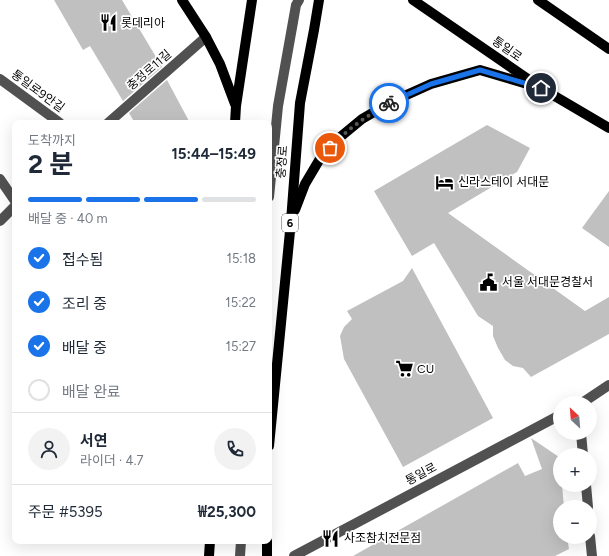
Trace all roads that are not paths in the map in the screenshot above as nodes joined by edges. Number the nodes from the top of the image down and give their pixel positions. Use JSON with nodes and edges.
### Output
{"nodes":[{"id":1,"x":182,"y":0,"type":"edge"},
{"id":2,"x":252,"y":0,"type":"edge"},
{"id":3,"x":299,"y":0,"type":"edge"},
{"id":4,"x":318,"y":0,"type":"edge"},
{"id":5,"x":413,"y":0,"type":"edge"},
{"id":6,"x":538,"y":0,"type":"edge"},
{"id":7,"x":206,"y":37,"type":"junction"},
{"id":8,"x":609,"y":49,"type":"edge"},
{"id":9,"x":0,"y":79,"type":"edge"},
{"id":10,"x":541,"y":88,"type":"junction"},
{"id":11,"x":236,"y":106,"type":"junction"},
{"id":12,"x":56,"y":120,"type":"edge"},
{"id":13,"x":111,"y":120,"type":"edge"},
{"id":14,"x":235,"y":120,"type":"edge"},
{"id":15,"x":609,"y":128,"type":"edge"},
{"id":16,"x":272,"y":167,"type":"edge"},
{"id":17,"x":0,"y":179,"type":"edge"},
{"id":18,"x":12,"y":197,"type":"edge"},
{"id":19,"x":12,"y":209,"type":"edge"},
{"id":20,"x":0,"y":221,"type":"edge"},
{"id":21,"x":290,"y":221,"type":"junction"},
{"id":22,"x":609,"y":385,"type":"edge"},
{"id":23,"x":592,"y":396,"type":"edge"},
{"id":24,"x":272,"y":414,"type":"edge"},
{"id":25,"x":553,"y":419,"type":"edge"},
{"id":26,"x":210,"y":544,"type":"edge"},
{"id":27,"x":241,"y":544,"type":"edge"},
{"id":28,"x":267,"y":544,"type":"edge"},
{"id":29,"x":591,"y":544,"type":"edge"},
{"id":30,"x":208,"y":556,"type":"edge"},
{"id":31,"x":240,"y":556,"type":"edge"},
{"id":32,"x":267,"y":556,"type":"edge"},
{"id":33,"x":294,"y":556,"type":"edge"},
{"id":34,"x":592,"y":556,"type":"edge"}],
"edges":[{"from":1,"to":7,"type":"main road"},
{"from":2,"to":11,"type":"main road"},
{"from":3,"to":16,"type":"street"},
{"from":4,"to":21,"type":"main road","name":"충정로","number":"6"},
{"from":5,"to":10,"type":"main road","name":"통일로"},
{"from":6,"to":8,"type":"main road"},
{"from":7,"to":11,"type":"main road"},
{"from":7,"to":13,"type":"street","name":"충정로11길"},
{"from":9,"to":12,"type":"street","name":"통일로9안길"},
{"from":10,"to":15,"type":"main road","name":"통일로"},
{"from":10,"to":21,"type":"main road"},
{"from":11,"to":14,"type":"main road"},
{"from":17,"to":18,"type":"street"},
{"from":19,"to":20,"type":"street"},
{"from":21,"to":24,"type":"main road","name":"충정로","number":"6"},
{"from":22,"to":23,"type":"street"},
{"from":25,"to":33,"type":"street","name":"통일로"},
{"from":26,"to":30,"type":"main road"},
{"from":27,"to":31,"type":"street"},
{"from":28,"to":32,"type":"main road"},
{"from":29,"to":34,"type":"street"}]}
